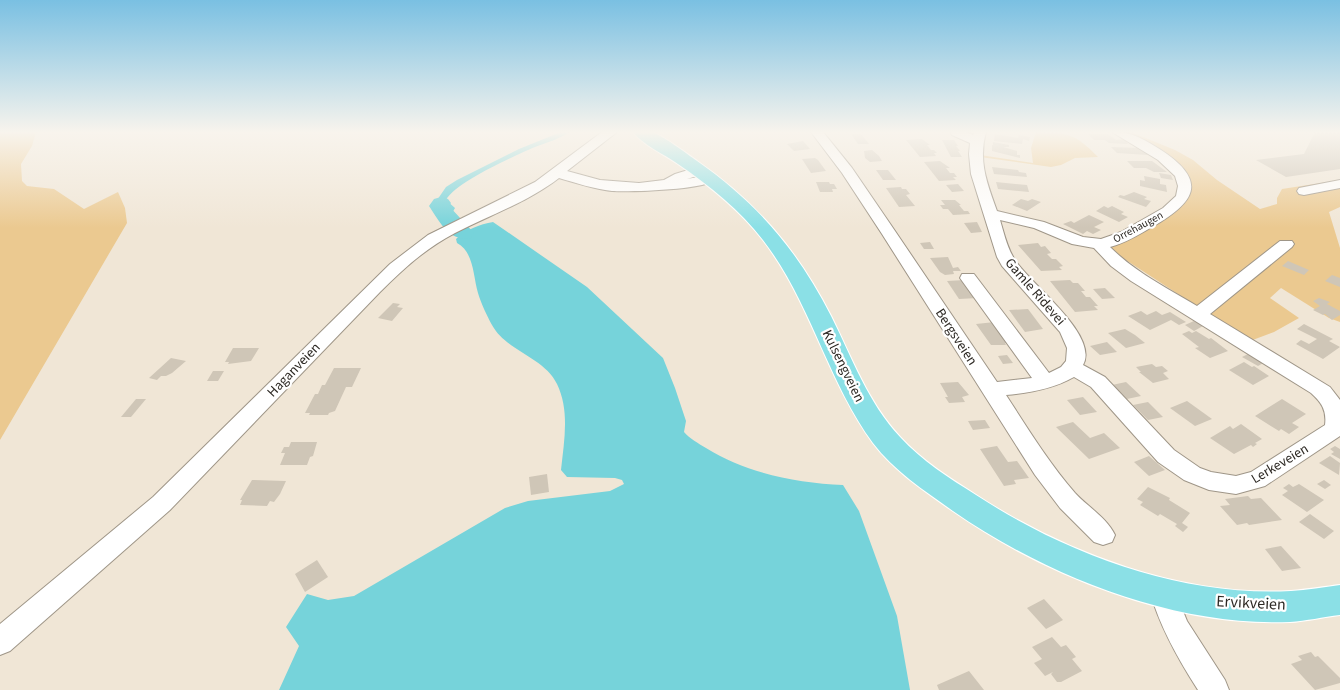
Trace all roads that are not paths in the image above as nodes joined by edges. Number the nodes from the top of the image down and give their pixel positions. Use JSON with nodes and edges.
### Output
{"nodes":[{"id":1,"x":566,"y":164,"type":"edge"},
{"id":2,"x":687,"y":164,"type":"edge"},
{"id":3,"x":840,"y":164,"type":"edge"},
{"id":4,"x":978,"y":164,"type":"edge"},
{"id":5,"x":1171,"y":164,"type":"edge"},
{"id":6,"x":559,"y":173,"type":"junction"},
{"id":7,"x":703,"y":175,"type":"junction"},
{"id":8,"x":1340,"y":184,"type":"edge"},
{"id":9,"x":1304,"y":191,"type":"dead end"},
{"id":10,"x":991,"y":214,"type":"junction"},
{"id":11,"x":1098,"y":244,"type":"junction"},
{"id":12,"x":1286,"y":244,"type":"dead end"},
{"id":13,"x":968,"y":278,"type":"dead end"},
{"id":14,"x":1198,"y":314,"type":"junction"},
{"id":15,"x":1072,"y":367,"type":"junction"},
{"id":16,"x":1046,"y":382,"type":"junction"},
{"id":17,"x":991,"y":390,"type":"junction"},
{"id":18,"x":1103,"y":535,"type":"dead end"},
{"id":19,"x":1163,"y":592,"type":"junction"},
{"id":20,"x":1340,"y":600,"type":"edge"},
{"id":21,"x":0,"y":642,"type":"edge"},
{"id":22,"x":1215,"y":690,"type":"edge"}],
"edges":[{"from":1,"to":6,"type":"street","name":"Haganveien"},
{"from":2,"to":7,"type":"main road","name":"Kulsengveien"},
{"from":3,"to":17,"type":"street","name":"Bergsveien"},
{"from":4,"to":10,"type":"street","name":"Gamle Ridevei"},
{"from":5,"to":11,"type":"street","name":"Orrehaugen"},
{"from":6,"to":7,"type":"street"},
{"from":6,"to":21,"type":"street","name":"Haganveien"},
{"from":7,"to":19,"type":"main road","name":"Kulsengveien"},
{"from":8,"to":9,"type":"street"},
{"from":10,"to":11,"type":"street","name":"Orrehaugen"},
{"from":10,"to":15,"type":"street","name":"Gamle Ridevei"},
{"from":11,"to":14,"type":"street","name":"Lerkeveien"},
{"from":12,"to":14,"type":"street"},
{"from":13,"to":16,"type":"street"},
{"from":14,"to":15,"type":"street","name":"Lerkeveien"},
{"from":15,"to":16,"type":"street"},
{"from":16,"to":17,"type":"street"},
{"from":17,"to":18,"type":"street","name":"Bergsveien"},
{"from":19,"to":20,"type":"main road","name":"Ervikveien"},
{"from":19,"to":22,"type":"street"}]}
